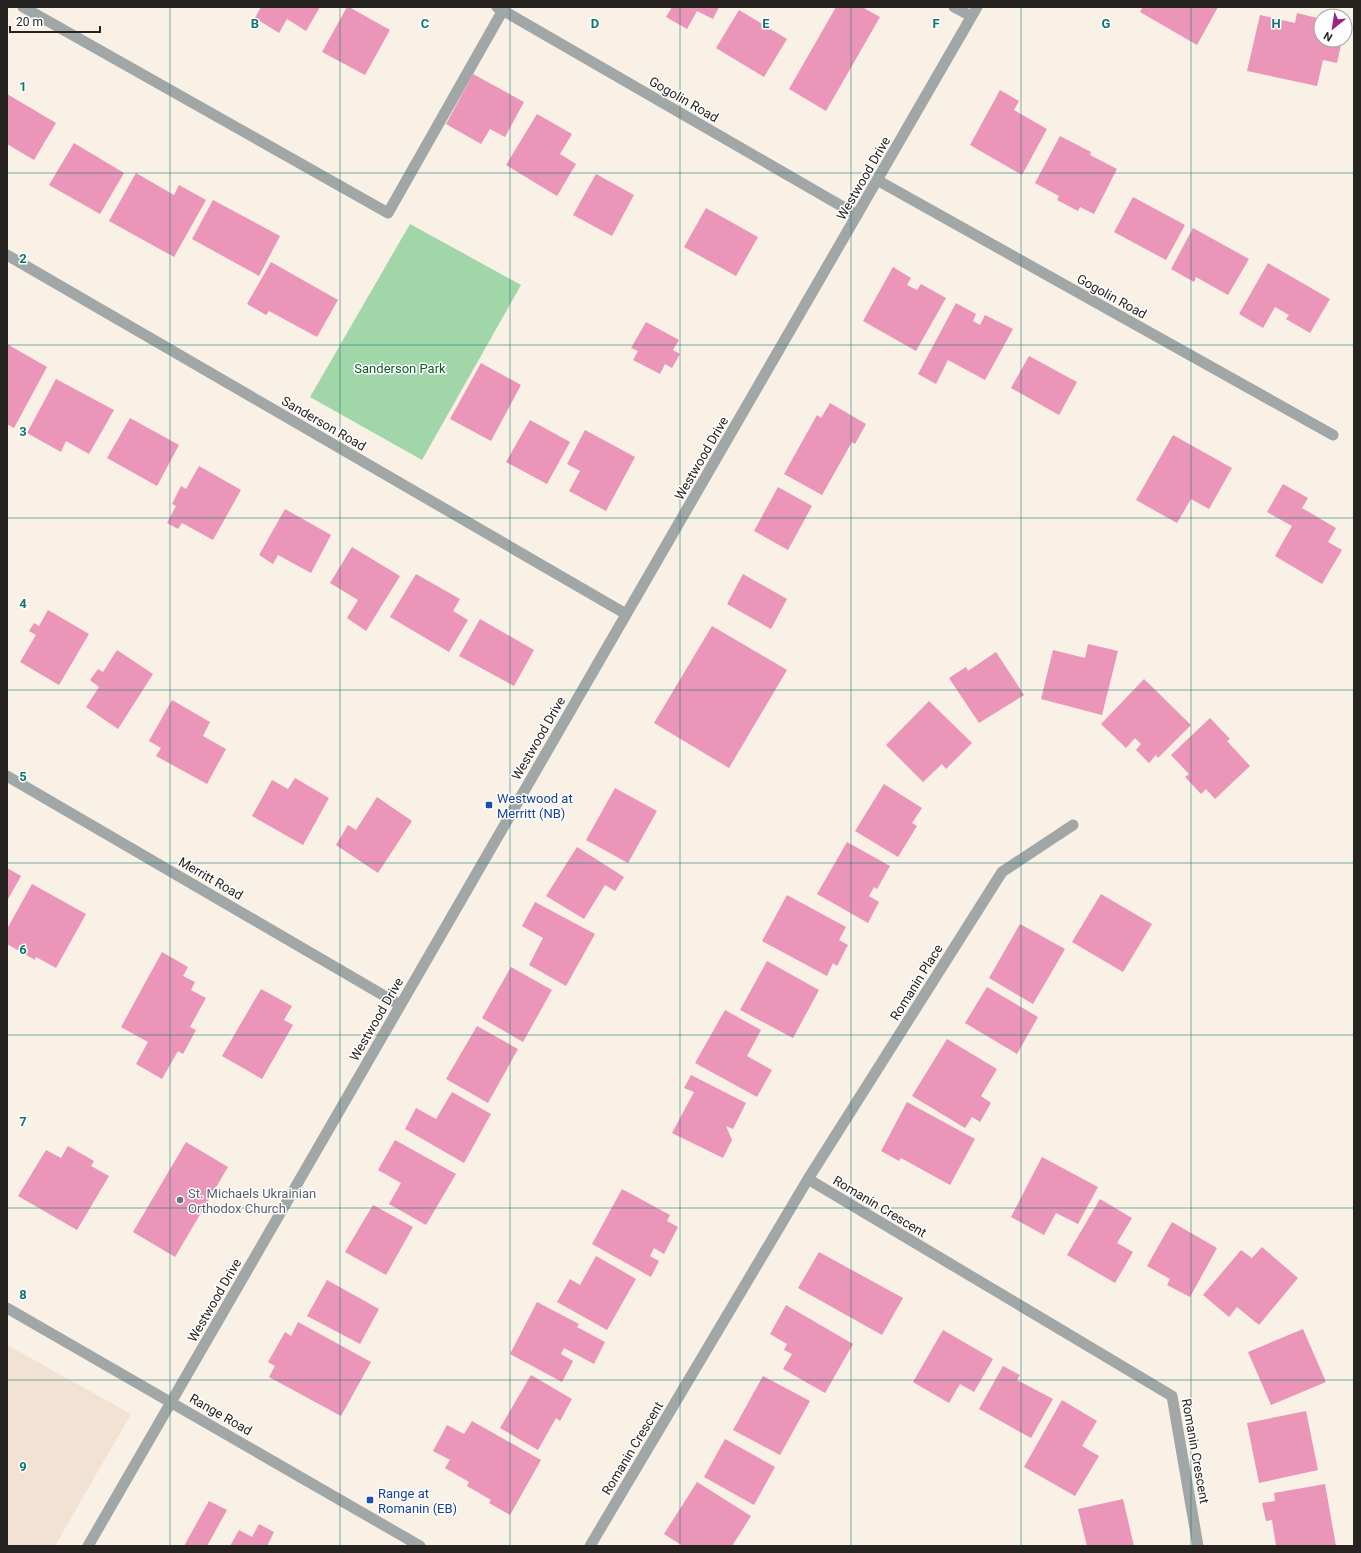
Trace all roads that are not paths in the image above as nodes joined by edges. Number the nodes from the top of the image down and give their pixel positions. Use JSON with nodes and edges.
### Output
{"nodes":[{"id":1,"x":23,"y":7,"type":"edge"},
{"id":2,"x":954,"y":7,"type":"edge"},
{"id":3,"x":500,"y":9,"type":"edge"},
{"id":4,"x":974,"y":12,"type":"edge"},
{"id":5,"x":877,"y":180,"type":"junction"},
{"id":6,"x":857,"y":215,"type":"junction"},
{"id":7,"x":7,"y":255,"type":"edge"},
{"id":8,"x":1332,"y":435,"type":"dead end"},
{"id":9,"x":626,"y":614,"type":"junction"},
{"id":10,"x":7,"y":776,"type":"edge"},
{"id":11,"x":1073,"y":825,"type":"dead end"},
{"id":12,"x":400,"y":1005,"type":"junction"},
{"id":13,"x":808,"y":1179,"type":"junction"},
{"id":14,"x":7,"y":1308,"type":"edge"},
{"id":15,"x":172,"y":1402,"type":"junction"},
{"id":16,"x":88,"y":1546,"type":"edge"},
{"id":17,"x":420,"y":1546,"type":"edge"},
{"id":18,"x":590,"y":1546,"type":"edge"},
{"id":19,"x":1198,"y":1546,"type":"edge"}],
"edges":[{"from":1,"to":3,"type":"street"},
{"from":2,"to":4,"type":"street"},
{"from":3,"to":6,"type":"street","name":"Gogolin Road"},
{"from":4,"to":5,"type":"street","name":"Westwood Drive"},
{"from":5,"to":6,"type":"street","name":"Westwood Drive"},
{"from":5,"to":8,"type":"street","name":"Gogolin Road"},
{"from":6,"to":9,"type":"street","name":"Westwood Drive"},
{"from":7,"to":9,"type":"street","name":"Sanderson Road"},
{"from":9,"to":12,"type":"street","name":"Westwood Drive"},
{"from":10,"to":12,"type":"street","name":"Merritt Road"},
{"from":11,"to":13,"type":"street","name":"Romanin Place"},
{"from":12,"to":15,"type":"street","name":"Westwood Drive"},
{"from":13,"to":18,"type":"street","name":"Romanin Crescent"},
{"from":13,"to":19,"type":"street","name":"Romanin Crescent"},
{"from":14,"to":15,"type":"street","name":"Range Road"},
{"from":15,"to":16,"type":"street","name":"Westwood Drive"},
{"from":15,"to":17,"type":"street","name":"Range Road"}]}
